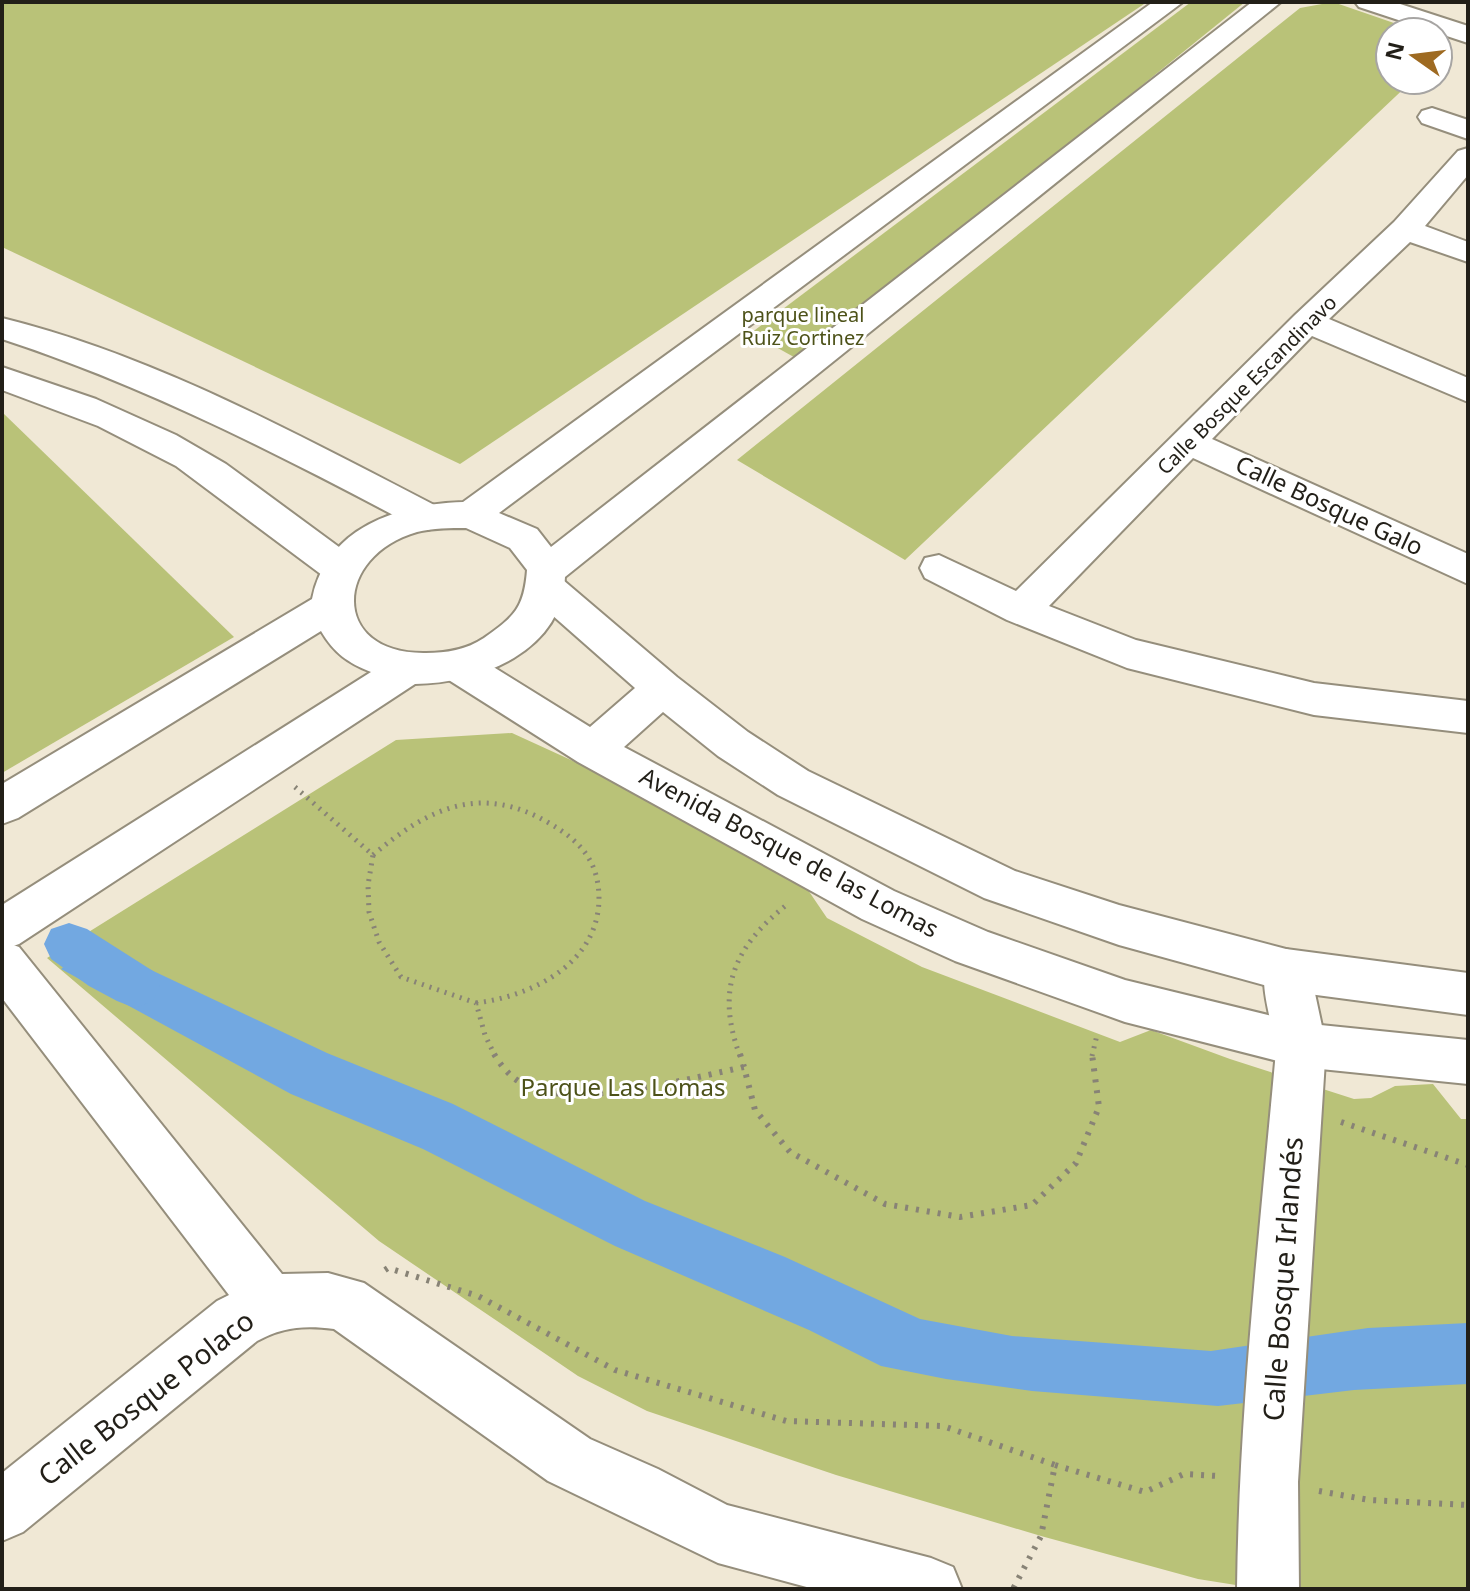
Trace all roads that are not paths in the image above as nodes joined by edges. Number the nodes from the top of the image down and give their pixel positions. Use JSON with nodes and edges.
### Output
{"nodes":[{"id":1,"x":1170,"y":2,"type":"edge"},
{"id":2,"x":1268,"y":2,"type":"edge"},
{"id":3,"x":1442,"y":2,"type":"edge"},
{"id":4,"x":1388,"y":5,"type":"edge"},
{"id":5,"x":1468,"y":11,"type":"edge"},
{"id":6,"x":1468,"y":35,"type":"edge"},
{"id":7,"x":1166,"y":43,"type":"junction"},
{"id":8,"x":1432,"y":117,"type":"dead end"},
{"id":9,"x":1468,"y":130,"type":"edge"},
{"id":10,"x":1468,"y":157,"type":"edge"},
{"id":11,"x":1405,"y":229,"type":"junction"},
{"id":12,"x":1468,"y":253,"type":"edge"},
{"id":13,"x":1307,"y":322,"type":"junction"},
{"id":14,"x":2,"y":328,"type":"edge"},
{"id":15,"x":2,"y":378,"type":"edge"},
{"id":16,"x":1468,"y":391,"type":"edge"},
{"id":17,"x":1190,"y":443,"type":"junction"},
{"id":18,"x":471,"y":515,"type":"junction"},
{"id":19,"x":427,"y":517,"type":"junction"},
{"id":20,"x":939,"y":568,"type":"dead end"},
{"id":21,"x":1468,"y":570,"type":"edge"},
{"id":22,"x":548,"y":580,"type":"junction"},
{"id":23,"x":335,"y":587,"type":"junction"},
{"id":24,"x":1021,"y":610,"type":"junction"},
{"id":25,"x":459,"y":666,"type":"junction"},
{"id":26,"x":407,"y":669,"type":"junction"},
{"id":27,"x":662,"y":688,"type":"junction"},
{"id":28,"x":1468,"y":717,"type":"edge"},
{"id":29,"x":593,"y":750,"type":"junction"},
{"id":30,"x":2,"y":806,"type":"edge"},
{"id":31,"x":2,"y":930,"type":"edge"},
{"id":32,"x":2,"y":961,"type":"edge"},
{"id":33,"x":1286,"y":970,"type":"junction"},
{"id":34,"x":1468,"y":994,"type":"edge"},
{"id":35,"x":1301,"y":1045,"type":"junction"},
{"id":36,"x":1468,"y":1062,"type":"edge"},
{"id":37,"x":270,"y":1303,"type":"junction"},
{"id":38,"x":2,"y":1511,"type":"edge"},
{"id":39,"x":931,"y":1589,"type":"edge"},
{"id":40,"x":1268,"y":1589,"type":"edge"}],
"edges":[{"from":1,"to":7,"type":"street"},
{"from":2,"to":7,"type":"street"},
{"from":3,"to":5,"type":"street"},
{"from":4,"to":6,"type":"street"},
{"from":7,"to":18,"type":"street"},
{"from":7,"to":22,"type":"street"},
{"from":8,"to":9,"type":"street"},
{"from":10,"to":11,"type":"street","name":"Calle Bosque Escandinavo"},
{"from":11,"to":12,"type":"street"},
{"from":11,"to":13,"type":"street","name":"Calle Bosque Escandinavo"},
{"from":13,"to":16,"type":"street"},
{"from":13,"to":17,"type":"street","name":"Calle Bosque Escandinavo"},
{"from":14,"to":19,"type":"street"},
{"from":15,"to":23,"type":"street"},
{"from":17,"to":21,"type":"street","name":"Calle Bosque Galo"},
{"from":17,"to":24,"type":"street","name":"Calle Bosque Escandinavo"},
{"from":18,"to":19,"type":"street"},
{"from":18,"to":22,"type":"street"},
{"from":19,"to":23,"type":"street"},
{"from":20,"to":24,"type":"street"},
{"from":22,"to":25,"type":"street"},
{"from":22,"to":27,"type":"street"},
{"from":23,"to":26,"type":"street"},
{"from":23,"to":30,"type":"street"},
{"from":24,"to":28,"type":"street"},
{"from":25,"to":26,"type":"street"},
{"from":25,"to":29,"type":"street","name":"Avenida Bosque de las Lomas"},
{"from":26,"to":31,"type":"street"},
{"from":27,"to":29,"type":"street"},
{"from":27,"to":33,"type":"street"},
{"from":29,"to":35,"type":"street","name":"Avenida Bosque de las Lomas"},
{"from":32,"to":37,"type":"street"},
{"from":33,"to":34,"type":"street"},
{"from":33,"to":35,"type":"street","name":"Calle Bosque Irlandés"},
{"from":35,"to":36,"type":"street","name":"Avenida Bosque de las Lomas"},
{"from":35,"to":40,"type":"street","name":"Calle Bosque Irlandés"},
{"from":37,"to":38,"type":"street","name":"Calle Bosque Polaco"},
{"from":37,"to":39,"type":"street","name":"Calle Bosque Polaco"}]}
